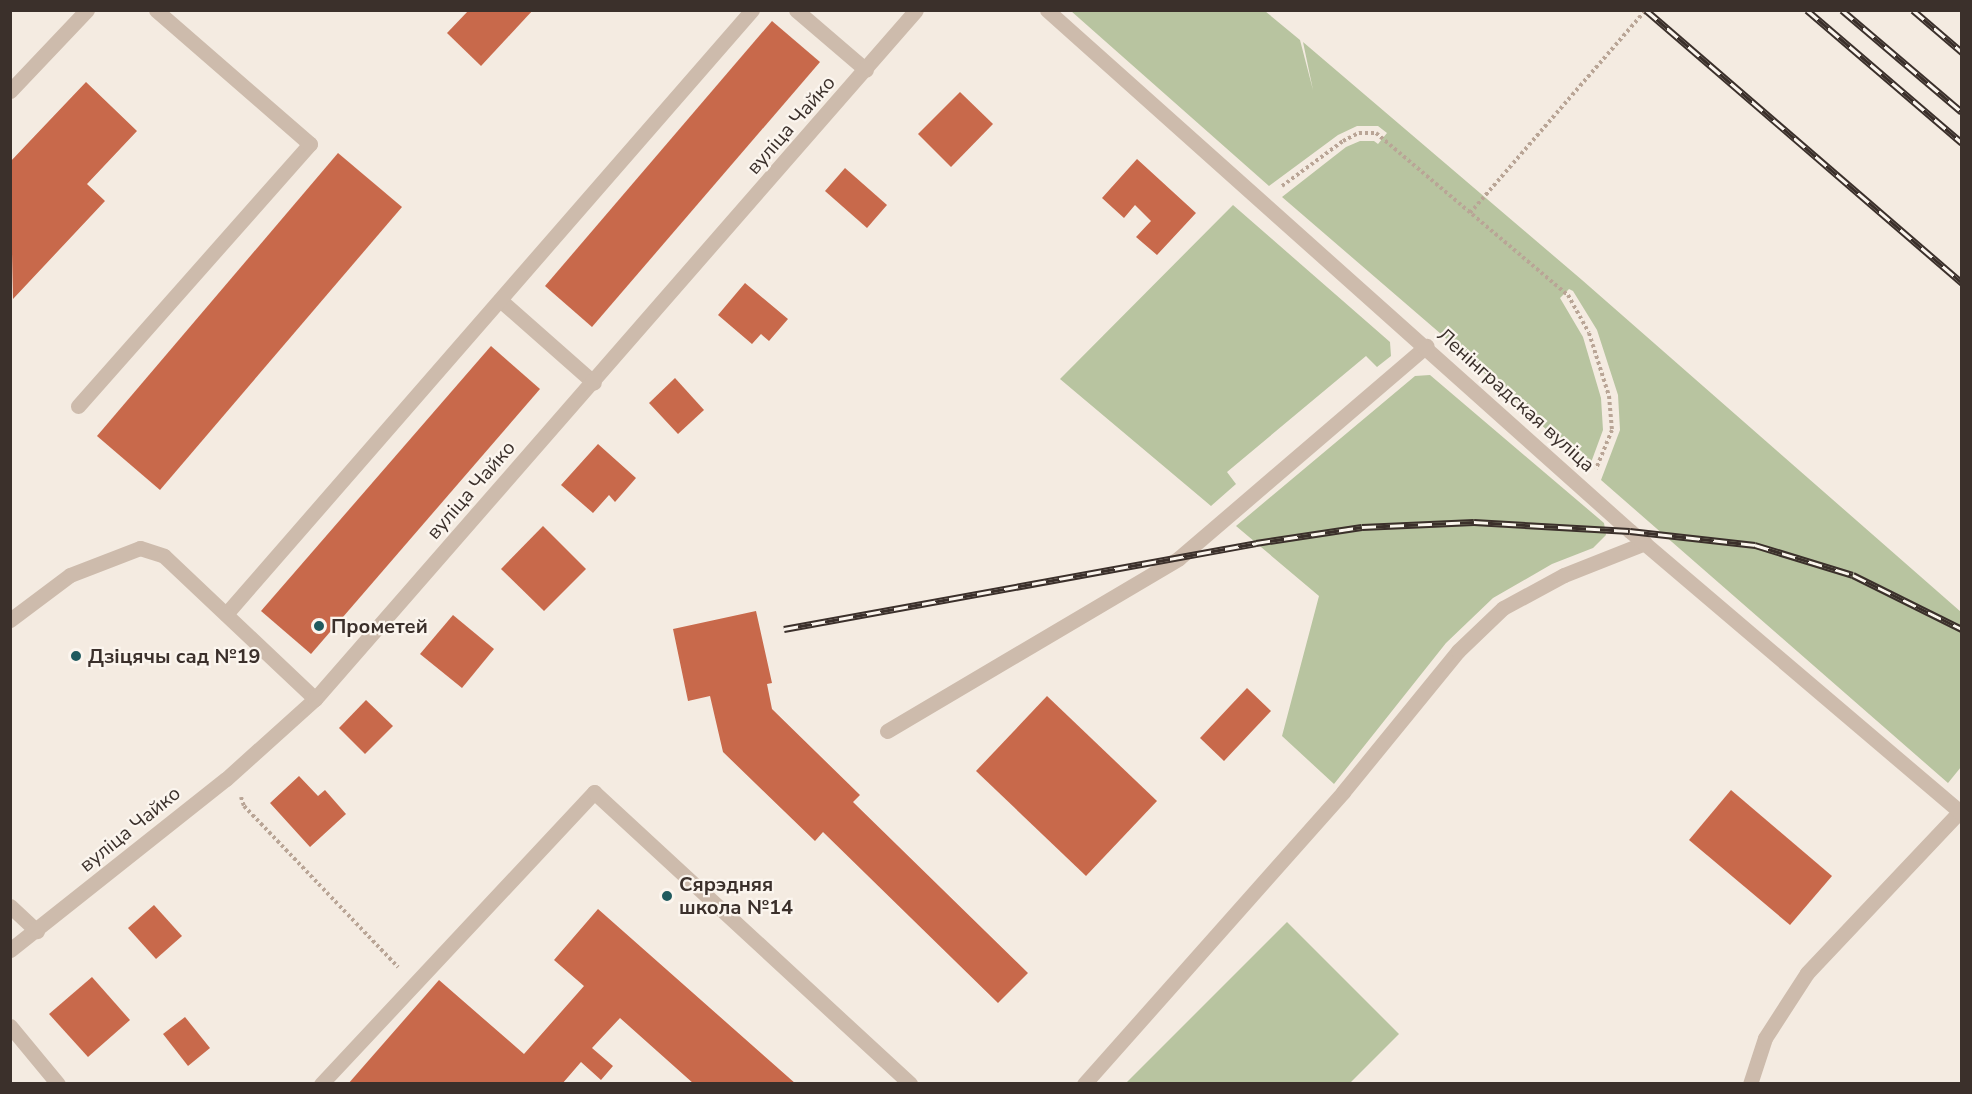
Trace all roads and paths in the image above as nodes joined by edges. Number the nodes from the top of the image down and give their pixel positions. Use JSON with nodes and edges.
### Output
{"nodes":[{"id":1,"x":87,"y":10,"type":"edge"},
{"id":2,"x":156,"y":10,"type":"edge"},
{"id":3,"x":752,"y":10,"type":"edge"},
{"id":4,"x":796,"y":10,"type":"edge"},
{"id":5,"x":916,"y":10,"type":"edge"},
{"id":6,"x":1047,"y":10,"type":"edge"},
{"id":7,"x":1646,"y":10,"type":"edge"},
{"id":8,"x":866,"y":70,"type":"junction"},
{"id":9,"x":10,"y":91,"type":"edge"},
{"id":10,"x":1260,"y":203,"type":"junction"},
{"id":11,"x":1470,"y":213,"type":"junction"},
{"id":12,"x":500,"y":300,"type":"junction"},
{"id":13,"x":1426,"y":346,"type":"junction"},
{"id":14,"x":594,"y":383,"type":"junction"},
{"id":15,"x":78,"y":406,"type":"dead end"},
{"id":16,"x":1587,"y":492,"type":"junction"},
{"id":17,"x":1645,"y":543,"type":"junction"},
{"id":18,"x":226,"y":614,"type":"junction"},
{"id":19,"x":10,"y":620,"type":"edge"},
{"id":20,"x":315,"y":699,"type":"junction"},
{"id":21,"x":886,"y":731,"type":"dead end"},
{"id":22,"x":226,"y":779,"type":"junction"},
{"id":23,"x":1960,"y":813,"type":"edge"},
{"id":24,"x":10,"y":906,"type":"edge"},
{"id":25,"x":37,"y":931,"type":"junction"},
{"id":26,"x":10,"y":950,"type":"edge"},
{"id":27,"x":414,"y":982,"type":"junction"},
{"id":28,"x":10,"y":1026,"type":"edge"},
{"id":29,"x":58,"y":1083,"type":"edge"},
{"id":30,"x":321,"y":1083,"type":"edge"},
{"id":31,"x":910,"y":1083,"type":"edge"},
{"id":32,"x":1084,"y":1083,"type":"edge"},
{"id":33,"x":1750,"y":1083,"type":"edge"}],
"edges":[{"from":1,"to":9,"type":"street"},
{"from":2,"to":15,"type":"street"},
{"from":3,"to":12,"type":"street"},
{"from":4,"to":8,"type":"street"},
{"from":5,"to":8,"type":"street","name":"вуліца Чайко"},
{"from":6,"to":10,"type":"street","name":"Ленінградская вуліца"},
{"from":7,"to":11,"type":"path"},
{"from":8,"to":14,"type":"street","name":"вуліца Чайко"},
{"from":10,"to":11,"type":"path"},
{"from":10,"to":13,"type":"street","name":"Ленінградская вуліца"},
{"from":11,"to":16,"type":"path"},
{"from":12,"to":14,"type":"street"},
{"from":12,"to":18,"type":"street"},
{"from":13,"to":16,"type":"street","name":"Ленінградская вуліца"},
{"from":13,"to":21,"type":"street"},
{"from":14,"to":20,"type":"street","name":"вуліца Чайко"},
{"from":16,"to":17,"type":"street","name":"Ленінградская вуліца"},
{"from":17,"to":23,"type":"street","name":"Ленінградская вуліца"},
{"from":17,"to":32,"type":"street"},
{"from":18,"to":19,"type":"street"},
{"from":18,"to":20,"type":"street"},
{"from":20,"to":22,"type":"street","name":"вуліца Чайко"},
{"from":22,"to":25,"type":"street","name":"вуліца Чайко"},
{"from":22,"to":27,"type":"path"},
{"from":23,"to":33,"type":"street"},
{"from":24,"to":25,"type":"street"},
{"from":25,"to":26,"type":"street","name":"вуліца Чайко"},
{"from":27,"to":30,"type":"street"},
{"from":27,"to":31,"type":"street"},
{"from":28,"to":29,"type":"street"}]}
